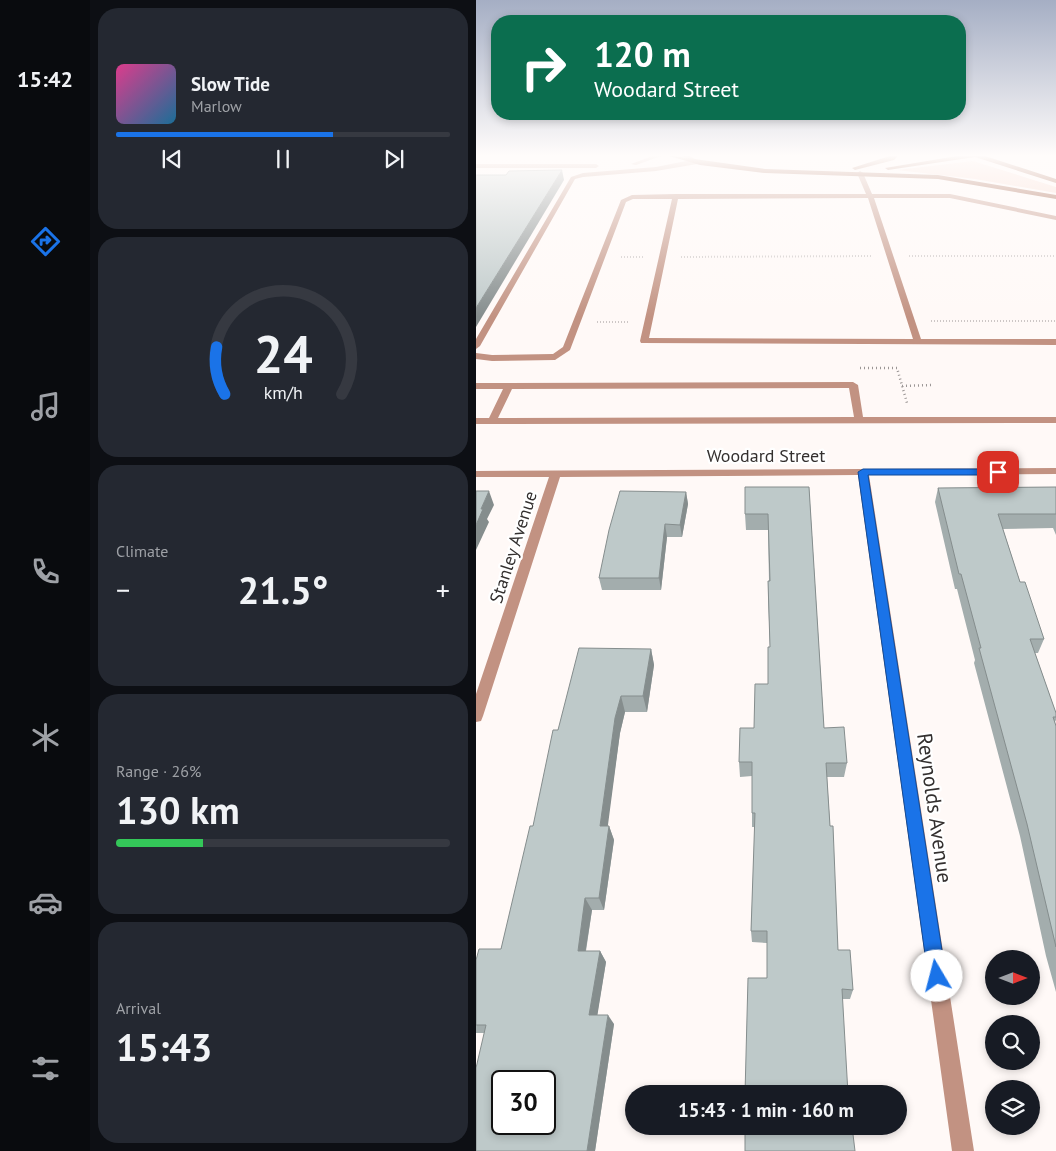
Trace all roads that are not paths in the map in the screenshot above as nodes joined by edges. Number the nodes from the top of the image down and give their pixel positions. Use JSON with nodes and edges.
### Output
{"nodes":[{"id":1,"x":556,"y":209,"type":"edge"},
{"id":2,"x":620,"y":209,"type":"edge"},
{"id":3,"x":673,"y":209,"type":"edge"},
{"id":4,"x":874,"y":209,"type":"edge"},
{"id":5,"x":1011,"y":209,"type":"edge"},
{"id":6,"x":1056,"y":218,"type":"edge"},
{"id":7,"x":918,"y":342,"type":"junction"},
{"id":8,"x":1056,"y":342,"type":"edge"},
{"id":9,"x":476,"y":346,"type":"edge"},
{"id":10,"x":476,"y":356,"type":"edge"},
{"id":11,"x":476,"y":386,"type":"edge"},
{"id":12,"x":508,"y":386,"type":"junction"},
{"id":13,"x":1056,"y":420,"type":"edge"},
{"id":14,"x":476,"y":421,"type":"edge"},
{"id":15,"x":492,"y":421,"type":"junction"},
{"id":16,"x":859,"y":421,"type":"junction"},
{"id":17,"x":1056,"y":471,"type":"edge"},
{"id":18,"x":863,"y":472,"type":"junction"},
{"id":19,"x":556,"y":473,"type":"junction"},
{"id":20,"x":476,"y":474,"type":"edge"},
{"id":21,"x":476,"y":716,"type":"edge"},
{"id":22,"x":963,"y":1151,"type":"edge"}],
"edges":[{"from":1,"to":9,"type":"street"},
{"from":2,"to":10,"type":"street"},
{"from":3,"to":7,"type":"street"},
{"from":4,"to":7,"type":"street"},
{"from":5,"to":6,"type":"street"},
{"from":7,"to":8,"type":"street"},
{"from":11,"to":12,"type":"street"},
{"from":12,"to":15,"type":"street"},
{"from":12,"to":16,"type":"street"},
{"from":13,"to":16,"type":"street"},
{"from":14,"to":15,"type":"street"},
{"from":15,"to":16,"type":"street"},
{"from":17,"to":18,"type":"street","name":"Woodard Street"},
{"from":18,"to":19,"type":"street","name":"Woodard Street"},
{"from":18,"to":22,"type":"street","name":"Reynolds Avenue"},
{"from":19,"to":20,"type":"street","name":"Woodard Street"},
{"from":19,"to":21,"type":"street","name":"Stanley Avenue"}]}
